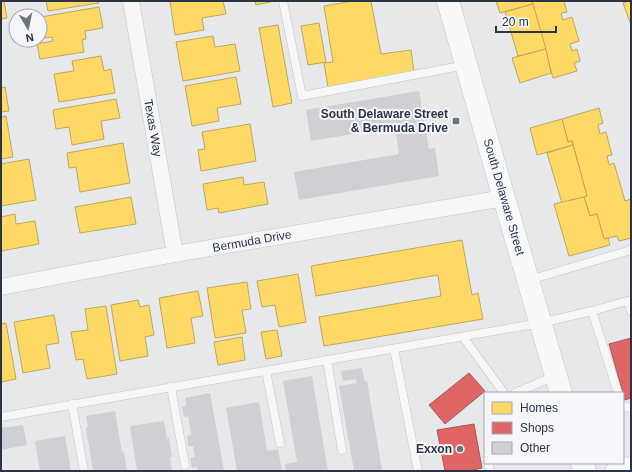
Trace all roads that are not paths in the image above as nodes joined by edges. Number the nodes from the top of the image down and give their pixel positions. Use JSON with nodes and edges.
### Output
{"nodes":[{"id":1,"x":131,"y":1,"type":"edge"},
{"id":2,"x":283,"y":1,"type":"edge"},
{"id":3,"x":448,"y":1,"type":"edge"},
{"id":4,"x":466,"y":65,"type":"junction"},
{"id":5,"x":504,"y":198,"type":"junction"},
{"id":6,"x":631,"y":250,"type":"edge"},
{"id":7,"x":175,"y":254,"type":"junction"},
{"id":8,"x":528,"y":280,"type":"junction"},
{"id":9,"x":1,"y":287,"type":"edge"},
{"id":10,"x":629,"y":300,"type":"edge"},
{"id":11,"x":592,"y":311,"type":"junction"},
{"id":12,"x":631,"y":311,"type":"edge"},
{"id":13,"x":540,"y":323,"type":"junction"},
{"id":14,"x":463,"y":337,"type":"junction"},
{"id":15,"x":394,"y":349,"type":"junction"},
{"id":16,"x":327,"y":360,"type":"junction"},
{"id":17,"x":266,"y":371,"type":"junction"},
{"id":18,"x":559,"y":384,"type":"edge"},
{"id":19,"x":171,"y":387,"type":"junction"},
{"id":20,"x":503,"y":392,"type":"edge"},
{"id":21,"x":520,"y":392,"type":"edge"},
{"id":22,"x":618,"y":392,"type":"edge"},
{"id":23,"x":72,"y":404,"type":"junction"},
{"id":24,"x":1,"y":417,"type":"edge"},
{"id":25,"x":280,"y":443,"type":"dead end"},
{"id":26,"x":342,"y":450,"type":"dead end"},
{"id":27,"x":185,"y":465,"type":"dead end"},
{"id":28,"x":631,"y":468,"type":"edge"},
{"id":29,"x":84,"y":471,"type":"edge"},
{"id":30,"x":418,"y":471,"type":"edge"},
{"id":31,"x":617,"y":471,"type":"edge"}],
"edges":[{"from":1,"to":7,"type":"street","name":"Texas Way"},
{"from":2,"to":4,"type":"lane"},
{"from":3,"to":4,"type":"main road","name":"South Delaware Street"},
{"from":4,"to":5,"type":"main road","name":"South Delaware Street"},
{"from":5,"to":7,"type":"street","name":"Bermuda Drive"},
{"from":5,"to":8,"type":"main road","name":"South Delaware Street"},
{"from":6,"to":8,"type":"lane"},
{"from":7,"to":9,"type":"street","name":"Bermuda Drive"},
{"from":8,"to":13,"type":"main road","name":"South Delaware Street"},
{"from":10,"to":11,"type":"lane"},
{"from":10,"to":12,"type":"lane"},
{"from":11,"to":13,"type":"lane"},
{"from":11,"to":22,"type":"lane"},
{"from":13,"to":14,"type":"lane"},
{"from":13,"to":18,"type":"main road","name":"South Delaware Street"},
{"from":14,"to":15,"type":"lane"},
{"from":14,"to":20,"type":"lane"},
{"from":15,"to":16,"type":"lane"},
{"from":15,"to":30,"type":"lane"},
{"from":16,"to":17,"type":"lane"},
{"from":16,"to":26,"type":"lane"},
{"from":17,"to":19,"type":"lane"},
{"from":17,"to":25,"type":"lane"},
{"from":18,"to":21,"type":"lane"},
{"from":19,"to":23,"type":"lane"},
{"from":19,"to":27,"type":"lane"},
{"from":23,"to":24,"type":"lane"},
{"from":23,"to":29,"type":"lane"},
{"from":28,"to":31,"type":"main road"}]}
